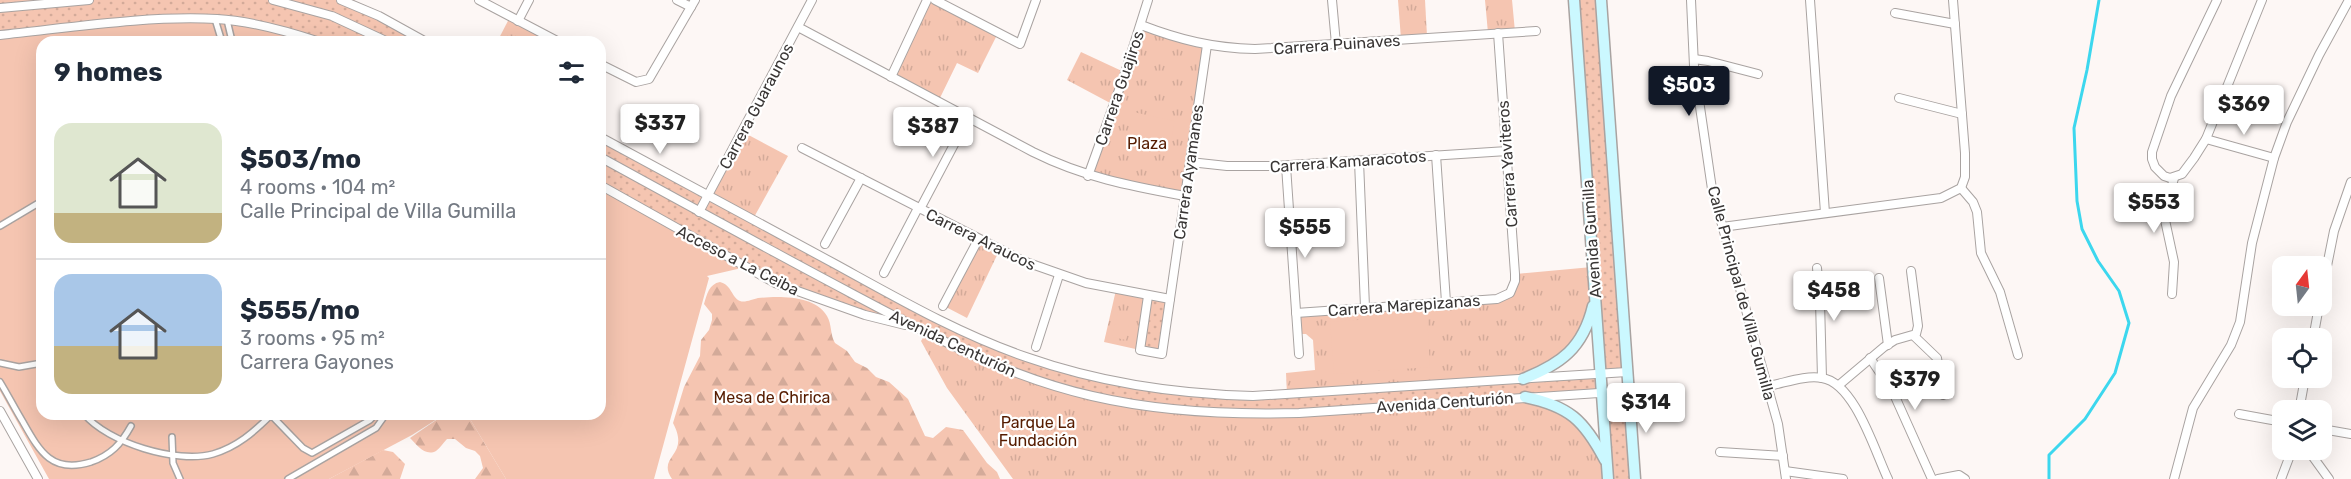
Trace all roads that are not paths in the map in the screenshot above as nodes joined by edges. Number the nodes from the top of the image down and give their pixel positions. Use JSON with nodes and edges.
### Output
{"nodes":[{"id":1,"x":89,"y":0,"type":"edge"},
{"id":2,"x":273,"y":0,"type":"edge"},
{"id":3,"x":341,"y":0,"type":"edge"},
{"id":4,"x":354,"y":0,"type":"edge"},
{"id":5,"x":478,"y":0,"type":"edge"},
{"id":6,"x":530,"y":0,"type":"edge"},
{"id":7,"x":677,"y":0,"type":"edge"},
{"id":8,"x":812,"y":0,"type":"edge"},
{"id":9,"x":927,"y":0,"type":"edge"},
{"id":10,"x":935,"y":0,"type":"edge"},
{"id":11,"x":1036,"y":0,"type":"edge"},
{"id":12,"x":1148,"y":0,"type":"edge"},
{"id":13,"x":1332,"y":0,"type":"edge"},
{"id":14,"x":1574,"y":0,"type":"edge"},
{"id":15,"x":1601,"y":0,"type":"edge"},
{"id":16,"x":1691,"y":0,"type":"edge"},
{"id":17,"x":1810,"y":0,"type":"edge"},
{"id":18,"x":1953,"y":0,"type":"edge"},
{"id":19,"x":2217,"y":0,"type":"edge"},
{"id":20,"x":2262,"y":0,"type":"edge"},
{"id":21,"x":2349,"y":0,"type":"edge"},
{"id":22,"x":289,"y":2,"type":"edge"},
{"id":23,"x":693,"y":4,"type":"edge"},
{"id":24,"x":0,"y":8,"type":"edge"},
{"id":25,"x":365,"y":10,"type":"junction"},
{"id":26,"x":1895,"y":13,"type":"dead end"},
{"id":27,"x":215,"y":19,"type":"junction"},
{"id":28,"x":227,"y":20,"type":"junction"},
{"id":29,"x":518,"y":21,"type":"junction"},
{"id":30,"x":1955,"y":24,"type":"junction"},
{"id":31,"x":1141,"y":25,"type":"junction"},
{"id":32,"x":798,"y":27,"type":"junction"},
{"id":33,"x":1536,"y":31,"type":"dead end"},
{"id":34,"x":1498,"y":33,"type":"junction"},
{"id":35,"x":0,"y":35,"type":"edge"},
{"id":36,"x":295,"y":35,"type":"edge"},
{"id":37,"x":220,"y":36,"type":"edge"},
{"id":38,"x":231,"y":36,"type":"edge"},
{"id":39,"x":375,"y":36,"type":"edge"},
{"id":40,"x":415,"y":36,"type":"edge"},
{"id":41,"x":547,"y":36,"type":"edge"},
{"id":42,"x":1336,"y":44,"type":"junction"},
{"id":43,"x":1207,"y":45,"type":"junction"},
{"id":44,"x":1694,"y":59,"type":"junction"},
{"id":45,"x":606,"y":67,"type":"edge"},
{"id":46,"x":1758,"y":74,"type":"dead end"},
{"id":47,"x":891,"y":77,"type":"junction"},
{"id":48,"x":1899,"y":98,"type":"dead end"},
{"id":49,"x":1962,"y":114,"type":"junction"},
{"id":50,"x":968,"y":118,"type":"junction"},
{"id":51,"x":606,"y":139,"type":"edge"},
{"id":52,"x":2206,"y":139,"type":"junction"},
{"id":53,"x":802,"y":148,"type":"dead end"},
{"id":54,"x":1507,"y":151,"type":"junction"},
{"id":55,"x":1436,"y":155,"type":"junction"},
{"id":56,"x":2274,"y":158,"type":"junction"},
{"id":57,"x":606,"y":160,"type":"edge"},
{"id":58,"x":1359,"y":161,"type":"junction"},
{"id":59,"x":1190,"y":162,"type":"junction"},
{"id":60,"x":1286,"y":166,"type":"junction"},
{"id":61,"x":1088,"y":176,"type":"junction"},
{"id":62,"x":861,"y":178,"type":"junction"},
{"id":63,"x":2174,"y":178,"type":"junction"},
{"id":64,"x":2351,"y":182,"type":"edge"},
{"id":65,"x":606,"y":188,"type":"edge"},
{"id":66,"x":1961,"y":188,"type":"junction"},
{"id":67,"x":708,"y":195,"type":"junction"},
{"id":68,"x":1185,"y":196,"type":"junction"},
{"id":69,"x":36,"y":205,"type":"edge"},
{"id":70,"x":920,"y":209,"type":"junction"},
{"id":71,"x":699,"y":212,"type":"junction"},
{"id":72,"x":1825,"y":213,"type":"junction"},
{"id":73,"x":0,"y":226,"type":"edge"},
{"id":74,"x":1722,"y":227,"type":"junction"},
{"id":75,"x":978,"y":240,"type":"junction"},
{"id":76,"x":825,"y":244,"type":"dead end"},
{"id":77,"x":2329,"y":256,"type":"edge"},
{"id":78,"x":1817,"y":268,"type":"dead end"},
{"id":79,"x":1911,"y":271,"type":"dead end"},
{"id":80,"x":884,"y":273,"type":"dead end"},
{"id":81,"x":1059,"y":275,"type":"junction"},
{"id":82,"x":1879,"y":278,"type":"dead end"},
{"id":83,"x":1510,"y":293,"type":"joint"},
{"id":84,"x":1595,"y":294,"type":"junction"},
{"id":85,"x":2172,"y":294,"type":"dead end"},
{"id":86,"x":1148,"y":296,"type":"junction"},
{"id":87,"x":1170,"y":299,"type":"junction"},
{"id":88,"x":1446,"y":302,"type":"junction"},
{"id":89,"x":943,"y":306,"type":"dead end"},
{"id":90,"x":1365,"y":307,"type":"junction"},
{"id":91,"x":1296,"y":313,"type":"junction"},
{"id":92,"x":917,"y":329,"type":"junction"},
{"id":93,"x":1914,"y":336,"type":"junction"},
{"id":94,"x":1888,"y":345,"type":"junction"},
{"id":95,"x":1036,"y":347,"type":"dead end"},
{"id":96,"x":1299,"y":354,"type":"dead end"},
{"id":97,"x":2018,"y":355,"type":"dead end"},
{"id":98,"x":1870,"y":358,"type":"junction"},
{"id":99,"x":0,"y":363,"type":"edge"},
{"id":100,"x":36,"y":364,"type":"edge"},
{"id":101,"x":1627,"y":372,"type":"junction"},
{"id":102,"x":1601,"y":374,"type":"junction"},
{"id":103,"x":1822,"y":378,"type":"junction"},
{"id":104,"x":1523,"y":380,"type":"junction"},
{"id":105,"x":0,"y":382,"type":"edge"},
{"id":106,"x":1839,"y":385,"type":"junction"},
{"id":107,"x":1768,"y":386,"type":"junction"},
{"id":108,"x":1629,"y":391,"type":"junction"},
{"id":109,"x":1602,"y":392,"type":"junction"},
{"id":110,"x":1943,"y":395,"type":"dead end"},
{"id":111,"x":1525,"y":397,"type":"junction"},
{"id":112,"x":0,"y":411,"type":"edge"},
{"id":113,"x":2239,"y":414,"type":"dead end"},
{"id":114,"x":89,"y":420,"type":"edge"},
{"id":115,"x":265,"y":420,"type":"edge"},
{"id":116,"x":276,"y":420,"type":"edge"},
{"id":117,"x":370,"y":420,"type":"edge"},
{"id":118,"x":383,"y":420,"type":"edge"},
{"id":119,"x":2272,"y":420,"type":"edge"},
{"id":120,"x":131,"y":426,"type":"dead end"},
{"id":121,"x":2332,"y":431,"type":"edge"},
{"id":122,"x":2351,"y":434,"type":"edge"},
{"id":123,"x":172,"y":437,"type":"dead end"},
{"id":124,"x":122,"y":441,"type":"junction"},
{"id":125,"x":1720,"y":452,"type":"dead end"},
{"id":126,"x":172,"y":454,"type":"junction"},
{"id":127,"x":1783,"y":456,"type":"junction"},
{"id":128,"x":2288,"y":460,"type":"edge"},
{"id":129,"x":2316,"y":460,"type":"edge"},
{"id":130,"x":1607,"y":463,"type":"junction"},
{"id":131,"x":1785,"y":475,"type":"edge"},
{"id":132,"x":1888,"y":478,"type":"edge"},
{"id":133,"x":38,"y":479,"type":"edge"},
{"id":134,"x":180,"y":479,"type":"edge"},
{"id":135,"x":288,"y":479,"type":"edge"},
{"id":136,"x":1608,"y":479,"type":"edge"},
{"id":137,"x":1635,"y":479,"type":"edge"},
{"id":138,"x":1841,"y":479,"type":"edge"},
{"id":139,"x":1878,"y":479,"type":"edge"},
{"id":140,"x":1932,"y":479,"type":"edge"},
{"id":141,"x":1938,"y":479,"type":"edge"},
{"id":142,"x":1965,"y":479,"type":"edge"},
{"id":143,"x":2174,"y":479,"type":"edge"},
{"id":144,"x":2281,"y":479,"type":"edge"},
{"id":145,"x":2330,"y":479,"type":"edge"}],
"edges":[{"from":1,"to":24,"type":"street"},
{"from":2,"to":22,"type":"street"},
{"from":3,"to":25,"type":"street"},
{"from":4,"to":25,"type":"street"},
{"from":5,"to":29,"type":"street"},
{"from":6,"to":29,"type":"street"},
{"from":7,"to":23,"type":"street"},
{"from":8,"to":32,"type":"street","name":"Carrera Guaraunos"},
{"from":9,"to":47,"type":"street"},
{"from":10,"to":11,"type":"street"},
{"from":12,"to":31,"type":"street","name":"Carrera Guajiros"},
{"from":13,"to":42,"type":"street"},
{"from":14,"to":84,"type":"main road","name":"Avenida Gumilla"},
{"from":15,"to":101,"type":"main road","name":"Avenida Gumilla"},
{"from":16,"to":44,"type":"street","name":"Calle Principal de Villa Gumilla"},
{"from":17,"to":72,"type":"street"},
{"from":18,"to":30,"type":"street"},
{"from":19,"to":63,"type":"street"},
{"from":20,"to":52,"type":"street"},
{"from":21,"to":56,"type":"street"},
{"from":22,"to":39,"type":"street"},
{"from":23,"to":45,"type":"street"},
{"from":25,"to":40,"type":"street"},
{"from":26,"to":30,"type":"street"},
{"from":27,"to":28,"type":"street"},
{"from":27,"to":35,"type":"street"},
{"from":27,"to":37,"type":"street"},
{"from":28,"to":36,"type":"street"},
{"from":28,"to":38,"type":"street"},
{"from":29,"to":41,"type":"street"},
{"from":30,"to":49,"type":"street"},
{"from":31,"to":43,"type":"street","name":"Carrera Puinaves"},
{"from":31,"to":61,"type":"street","name":"Carrera Guajiros"},
{"from":32,"to":47,"type":"street"},
{"from":32,"to":67,"type":"street","name":"Carrera Guaraunos"},
{"from":33,"to":34,"type":"street","name":"Carrera Puinaves"},
{"from":34,"to":42,"type":"street","name":"Carrera Puinaves"},
{"from":34,"to":54,"type":"street","name":"Carrera Yaviteros"},
{"from":42,"to":43,"type":"street","name":"Carrera Puinaves"},
{"from":43,"to":59,"type":"street","name":"Carrera Ayamanes"},
{"from":44,"to":46,"type":"street"},
{"from":44,"to":74,"type":"street","name":"Calle Principal de Villa Gumilla"},
{"from":47,"to":50,"type":"street"},
{"from":48,"to":49,"type":"street"},
{"from":49,"to":66,"type":"street"},
{"from":50,"to":61,"type":"street"},
{"from":50,"to":70,"type":"street"},
{"from":51,"to":67,"type":"street","name":"Avenida Centurión"},
{"from":52,"to":56,"type":"street"},
{"from":52,"to":63,"type":"street"},
{"from":53,"to":62,"type":"street","name":"Carrera Araucos"},
{"from":54,"to":55,"type":"street","name":"Carrera Kamaracotos"},
{"from":54,"to":83,"type":"street","name":"Carrera Yaviteros"},
{"from":55,"to":58,"type":"street","name":"Carrera Kamaracotos"},
{"from":55,"to":88,"type":"street"},
{"from":56,"to":143,"type":"street"},
{"from":57,"to":71,"type":"street","name":"Avenida Centurión"},
{"from":58,"to":60,"type":"street","name":"Carrera Kamaracotos"},
{"from":58,"to":90,"type":"street"},
{"from":59,"to":60,"type":"street","name":"Carrera Kamaracotos"},
{"from":59,"to":68,"type":"street","name":"Carrera Ayamanes"},
{"from":60,"to":91,"type":"street"},
{"from":61,"to":68,"type":"street"},
{"from":62,"to":70,"type":"street","name":"Carrera Araucos"},
{"from":62,"to":76,"type":"street"},
{"from":63,"to":85,"type":"street"},
{"from":64,"to":77,"type":"street"},
{"from":65,"to":92,"type":"street","name":"Acceso a La Ceiba"},
{"from":66,"to":72,"type":"street"},
{"from":66,"to":97,"type":"street"},
{"from":67,"to":71,"type":"street","name":"Carrera Guaraunos"},
{"from":67,"to":104,"type":"street","name":"Avenida Centurión"},
{"from":68,"to":87,"type":"street","name":"Carrera Ayamanes"},
{"from":69,"to":73,"type":"street"},
{"from":70,"to":75,"type":"street","name":"Carrera Araucos"},
{"from":70,"to":80,"type":"street"},
{"from":71,"to":92,"type":"street","name":"Avenida Centurión"},
{"from":72,"to":74,"type":"street"},
{"from":74,"to":107,"type":"street","name":"Calle Principal de Villa Gumilla"},
{"from":75,"to":81,"type":"street","name":"Carrera Araucos"},
{"from":75,"to":89,"type":"street"},
{"from":78,"to":103,"type":"street"},
{"from":79,"to":93,"type":"street"},
{"from":81,"to":86,"type":"street","name":"Carrera Araucos"},
{"from":81,"to":95,"type":"street"},
{"from":82,"to":94,"type":"street"},
{"from":83,"to":88,"type":"street","name":"Carrera Marepizanas"},
{"from":84,"to":102,"type":"main road","name":"Avenida Gumilla"},
{"from":84,"to":104,"type":"main road"},
{"from":86,"to":87,"type":"street","name":"Carrera Araucos"},
{"from":86,"to":87,"type":"street","name":"Carrera Ayamanes"},
{"from":88,"to":90,"type":"street","name":"Carrera Marepizanas"},
{"from":90,"to":91,"type":"street","name":"Carrera Marepizanas"},
{"from":91,"to":96,"type":"street"},
{"from":92,"to":111,"type":"street","name":"Avenida Centurión"},
{"from":93,"to":94,"type":"street"},
{"from":93,"to":110,"type":"street"},
{"from":94,"to":98,"type":"street"},
{"from":98,"to":106,"type":"street"},
{"from":98,"to":140,"type":"street"},
{"from":99,"to":100,"type":"street"},
{"from":101,"to":102,"type":"street","name":"Avenida Centurión"},
{"from":101,"to":108,"type":"main road","name":"Avenida Gumilla"},
{"from":102,"to":104,"type":"street","name":"Avenida Centurión"},
{"from":102,"to":109,"type":"main road","name":"Avenida Gumilla"},
{"from":103,"to":106,"type":"street"},
{"from":103,"to":107,"type":"street"},
{"from":105,"to":124,"type":"street"},
{"from":106,"to":132,"type":"street"},
{"from":107,"to":127,"type":"street","name":"Calle Principal de Villa Gumilla"},
{"from":108,"to":109,"type":"street","name":"Avenida Centurión"},
{"from":108,"to":137,"type":"main road","name":"Avenida Gumilla"},
{"from":109,"to":111,"type":"street","name":"Avenida Centurión"},
{"from":109,"to":130,"type":"main road","name":"Avenida Gumilla"},
{"from":111,"to":130,"type":"main road"},
{"from":112,"to":133,"type":"street"},
{"from":113,"to":119,"type":"street"},
{"from":114,"to":124,"type":"street"},
{"from":115,"to":126,"type":"street"},
{"from":116,"to":117,"type":"street"},
{"from":118,"to":135,"type":"street"},
{"from":120,"to":124,"type":"street"},
{"from":121,"to":122,"type":"street"},
{"from":123,"to":126,"type":"street"},
{"from":124,"to":126,"type":"street"},
{"from":125,"to":127,"type":"street"},
{"from":126,"to":134,"type":"street"},
{"from":127,"to":131,"type":"street","name":"Calle Principal de Villa Gumilla"},
{"from":128,"to":144,"type":"street"},
{"from":129,"to":145,"type":"street"},
{"from":130,"to":136,"type":"main road","name":"Avenida Gumilla"},
{"from":131,"to":138,"type":"street"},
{"from":132,"to":139,"type":"street"},
{"from":141,"to":142,"type":"street"}]}
